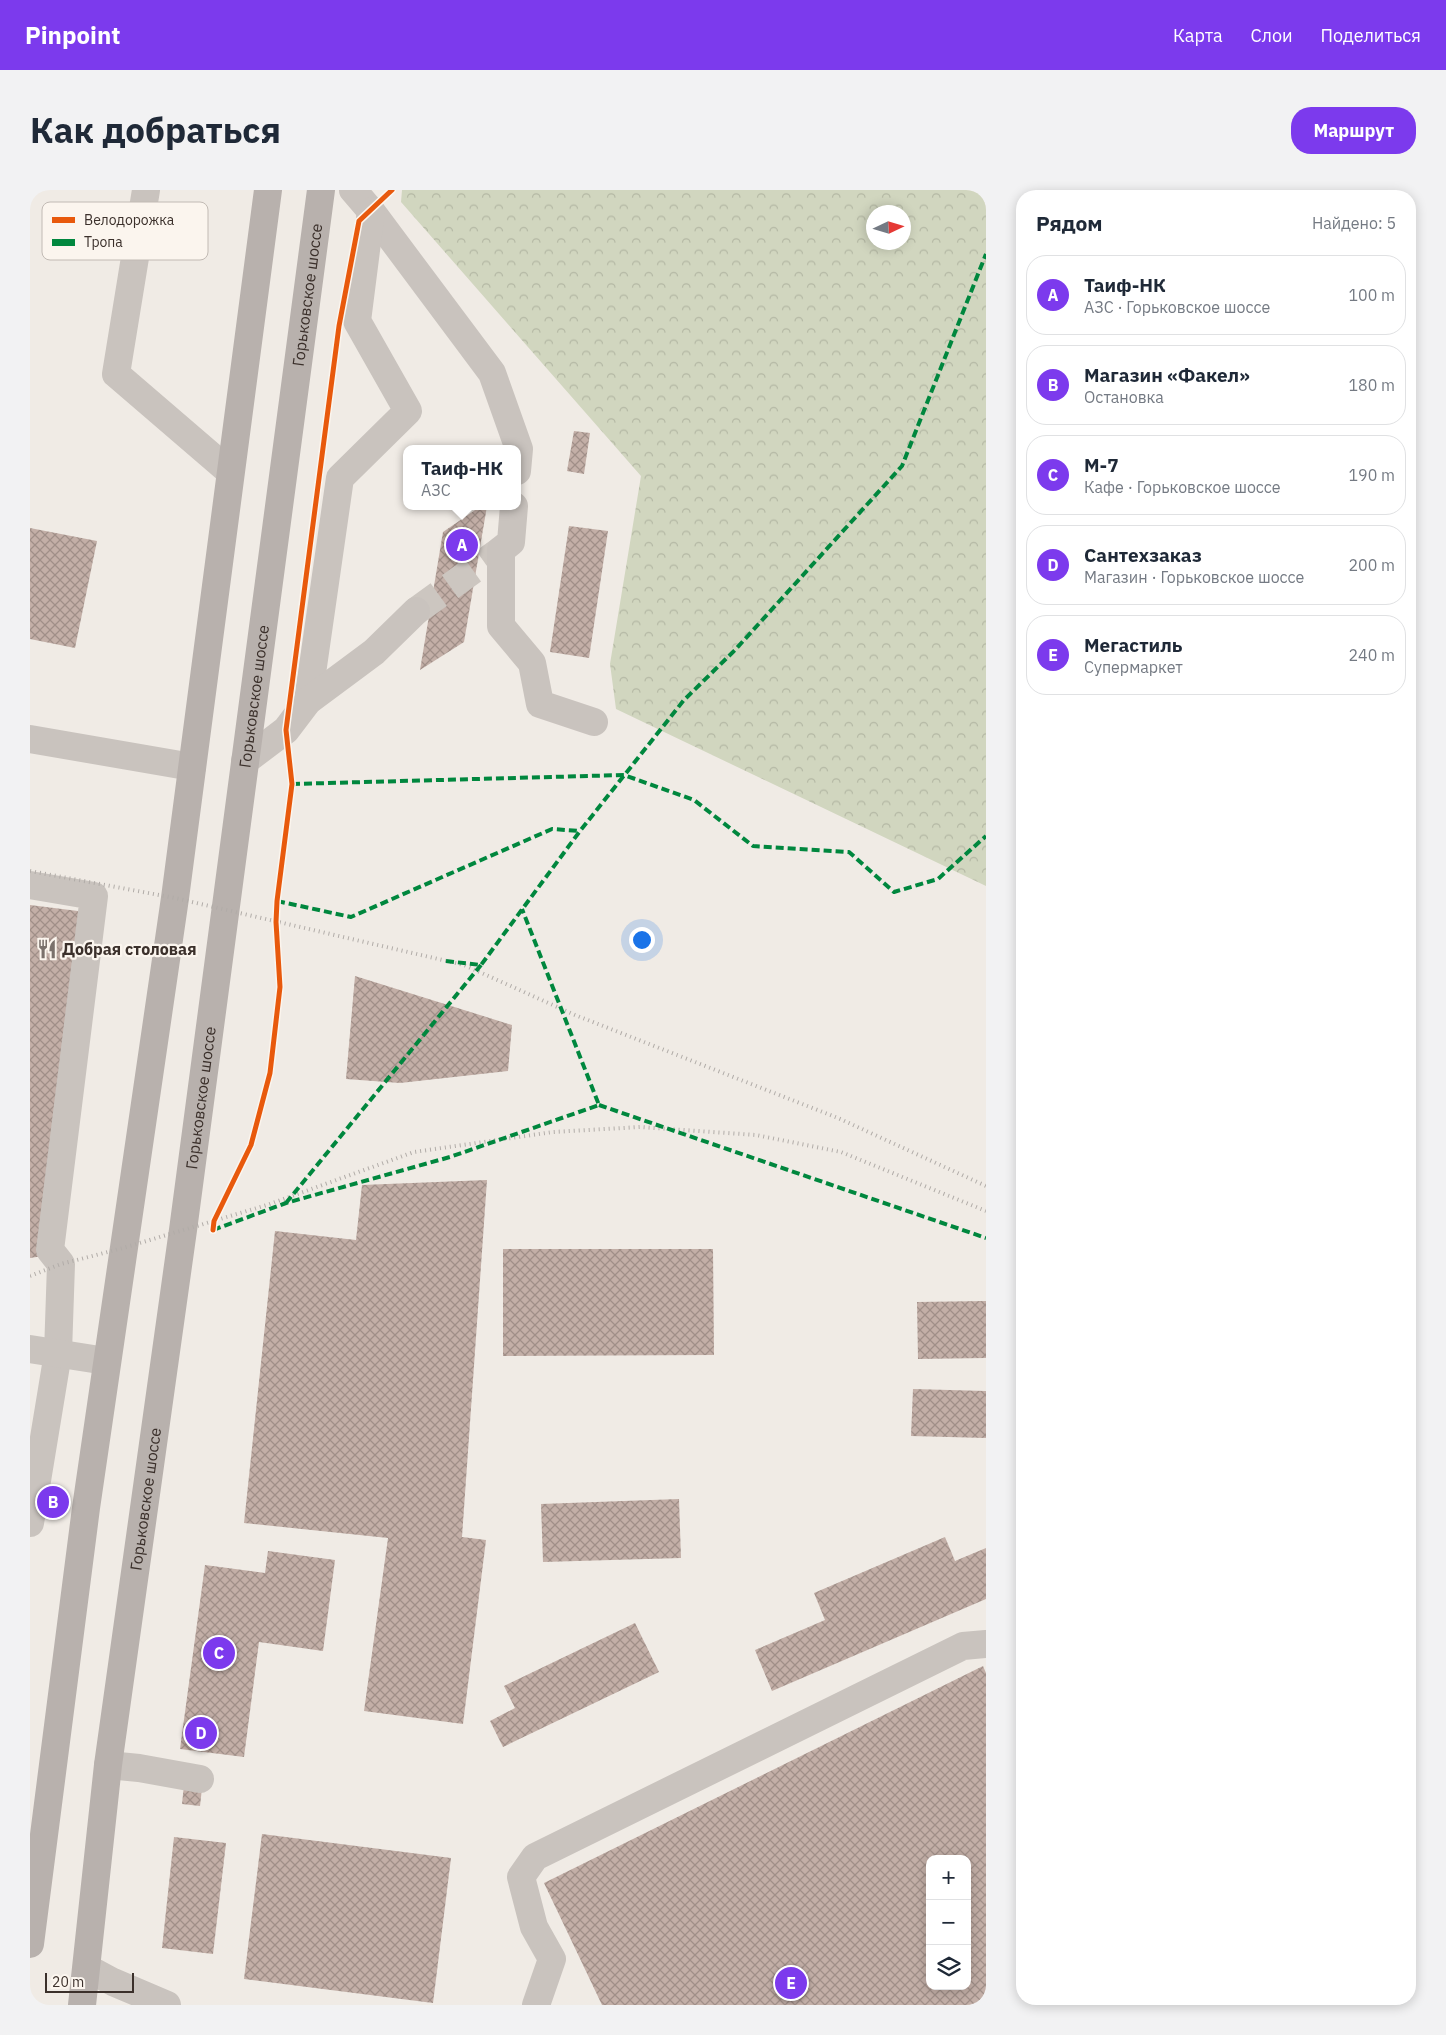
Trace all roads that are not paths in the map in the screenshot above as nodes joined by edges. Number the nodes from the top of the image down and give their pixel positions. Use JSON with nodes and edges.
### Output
{"nodes":[{"id":1,"x":268,"y":190,"type":"edge"},
{"id":2,"x":322,"y":190,"type":"edge"},
{"id":3,"x":353,"y":190,"type":"edge"},
{"id":4,"x":371,"y":211,"type":"junction"},
{"id":5,"x":135,"y":260,"type":"edge"},
{"id":6,"x":518,"y":445,"type":"edge"},
{"id":7,"x":230,"y":472,"type":"junction"},
{"id":8,"x":514,"y":510,"type":"edge"},
{"id":9,"x":416,"y":611,"type":"tunnel mouth"},
{"id":10,"x":308,"y":701,"type":"junction"},
{"id":11,"x":594,"y":722,"type":"dead end"},
{"id":12,"x":30,"y":739,"type":"edge"},
{"id":13,"x":246,"y":761,"type":"junction"},
{"id":14,"x":192,"y":767,"type":"junction"},
{"id":15,"x":30,"y":886,"type":"edge"},
{"id":16,"x":30,"y":1349,"type":"edge"},
{"id":17,"x":58,"y":1353,"type":"junction"},
{"id":18,"x":106,"y":1361,"type":"junction"},
{"id":19,"x":30,"y":1523,"type":"edge"},
{"id":20,"x":986,"y":1644,"type":"edge"},
{"id":21,"x":108,"y":1765,"type":"junction"},
{"id":22,"x":200,"y":1779,"type":"dead end"},
{"id":23,"x":33,"y":1887,"type":"edge"},
{"id":24,"x":30,"y":1944,"type":"edge"},
{"id":25,"x":88,"y":1968,"type":"junction"},
{"id":26,"x":82,"y":2005,"type":"edge"},
{"id":27,"x":167,"y":2005,"type":"edge"},
{"id":28,"x":536,"y":2005,"type":"edge"}],
"edges":[{"from":1,"to":7,"type":"main road"},
{"from":2,"to":13,"type":"main road","name":"Горьковское шоссе"},
{"from":3,"to":4,"type":"lane"},
{"from":4,"to":6,"type":"lane"},
{"from":4,"to":10,"type":"lane"},
{"from":5,"to":7,"type":"lane"},
{"from":7,"to":14,"type":"main road"},
{"from":8,"to":11,"type":"lane"},
{"from":9,"to":10,"type":"lane"},
{"from":10,"to":13,"type":"lane"},
{"from":12,"to":14,"type":"lane"},
{"from":13,"to":21,"type":"main road","name":"Горьковское шоссе"},
{"from":14,"to":18,"type":"main road"},
{"from":15,"to":17,"type":"lane"},
{"from":16,"to":17,"type":"lane"},
{"from":17,"to":18,"type":"lane"},
{"from":17,"to":19,"type":"lane"},
{"from":18,"to":23,"type":"main road"},
{"from":20,"to":28,"type":"lane"},
{"from":21,"to":22,"type":"lane"},
{"from":21,"to":25,"type":"main road","name":"Горьковское шоссе"},
{"from":23,"to":24,"type":"main road"},
{"from":25,"to":26,"type":"main road","name":"Горьковское шоссе"},
{"from":25,"to":27,"type":"lane"}]}
